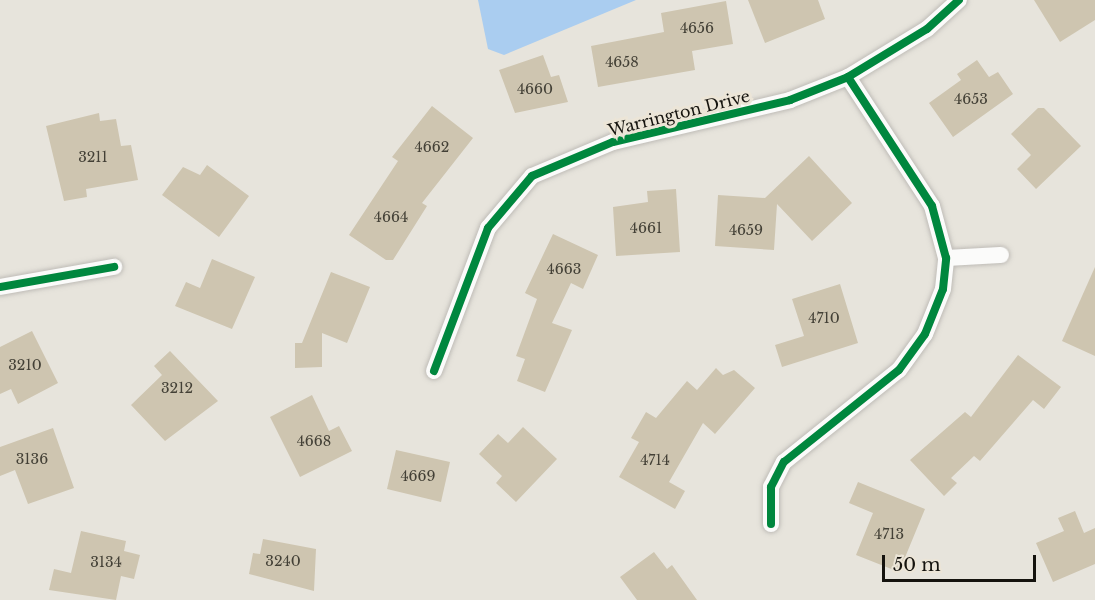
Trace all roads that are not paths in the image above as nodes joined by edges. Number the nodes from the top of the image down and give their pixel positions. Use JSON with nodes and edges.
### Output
{"nodes":[{"id":1,"x":959,"y":0,"type":"edge"},
{"id":2,"x":848,"y":77,"type":"junction"},
{"id":3,"x":1001,"y":255,"type":"dead end"},
{"id":4,"x":946,"y":258,"type":"junction"},
{"id":5,"x":114,"y":267,"type":"dead end"},
{"id":6,"x":0,"y":287,"type":"edge"},
{"id":7,"x":434,"y":371,"type":"dead end"},
{"id":8,"x":771,"y":524,"type":"dead end"}],
"edges":[{"from":1,"to":2,"type":"street","name":"Warrington Drive"},
{"from":2,"to":4,"type":"street"},
{"from":2,"to":7,"type":"street","name":"Warrington Drive"},
{"from":3,"to":4,"type":"street"},
{"from":4,"to":8,"type":"street"},
{"from":5,"to":6,"type":"street"}]}
